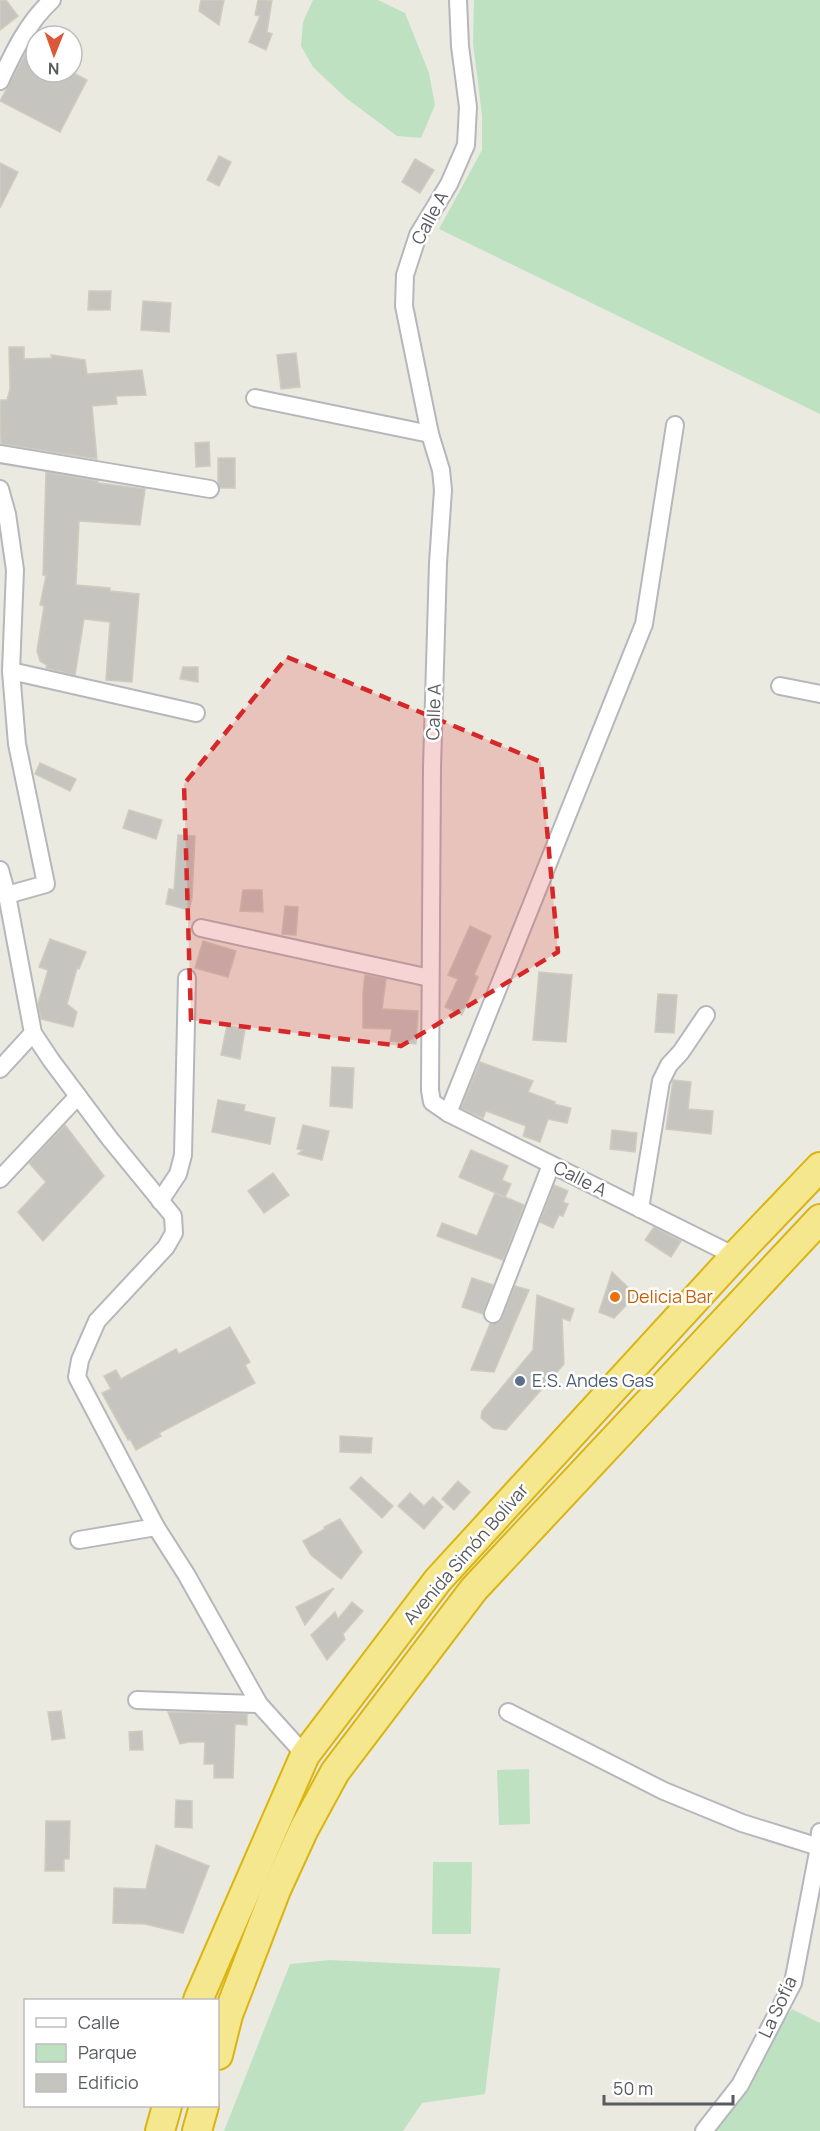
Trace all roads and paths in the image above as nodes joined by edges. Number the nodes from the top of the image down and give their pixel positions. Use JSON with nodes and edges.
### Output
{"nodes":[{"id":1,"x":52,"y":0,"type":"edge"},
{"id":2,"x":458,"y":0,"type":"edge"},
{"id":3,"x":0,"y":81,"type":"edge"},
{"id":4,"x":255,"y":398,"type":"dead end"},
{"id":5,"x":675,"y":425,"type":"dead end"},
{"id":6,"x":430,"y":434,"type":"junction"},
{"id":7,"x":0,"y":454,"type":"edge"},
{"id":8,"x":0,"y":489,"type":"edge"},
{"id":9,"x":210,"y":489,"type":"dead end"},
{"id":10,"x":11,"y":671,"type":"junction"},
{"id":11,"x":780,"y":686,"type":"dead end"},
{"id":12,"x":820,"y":694,"type":"edge"},
{"id":13,"x":196,"y":713,"type":"dead end"},
{"id":14,"x":0,"y":870,"type":"edge"},
{"id":15,"x":7,"y":895,"type":"junction"},
{"id":16,"x":201,"y":928,"type":"dead end"},
{"id":17,"x":187,"y":978,"type":"dead end"},
{"id":18,"x":430,"y":978,"type":"junction"},
{"id":19,"x":706,"y":1015,"type":"dead end"},
{"id":20,"x":33,"y":1033,"type":"junction"},
{"id":21,"x":0,"y":1069,"type":"edge"},
{"id":22,"x":78,"y":1096,"type":"junction"},
{"id":23,"x":448,"y":1113,"type":"junction"},
{"id":24,"x":550,"y":1165,"type":"junction"},
{"id":25,"x":820,"y":1167,"type":"edge"},
{"id":26,"x":0,"y":1179,"type":"edge"},
{"id":27,"x":160,"y":1201,"type":"junction"},
{"id":28,"x":640,"y":1209,"type":"junction"},
{"id":29,"x":820,"y":1219,"type":"edge"},
{"id":30,"x":735,"y":1256,"type":"junction"},
{"id":31,"x":493,"y":1314,"type":"dead end"},
{"id":32,"x":156,"y":1527,"type":"junction"},
{"id":33,"x":79,"y":1540,"type":"dead end"},
{"id":34,"x":137,"y":1700,"type":"dead end"},
{"id":35,"x":259,"y":1704,"type":"junction"},
{"id":36,"x":508,"y":1712,"type":"dead end"},
{"id":37,"x":304,"y":1755,"type":"junction"},
{"id":38,"x":820,"y":1832,"type":"edge"},
{"id":39,"x":819,"y":1847,"type":"edge"},
{"id":40,"x":199,"y":1999,"type":"edge"},
{"id":41,"x":219,"y":2051,"type":"edge"},
{"id":42,"x":167,"y":2107,"type":"edge"},
{"id":43,"x":204,"y":2107,"type":"edge"},
{"id":44,"x":160,"y":2131,"type":"edge"},
{"id":45,"x":197,"y":2131,"type":"edge"},
{"id":46,"x":704,"y":2131,"type":"edge"}],
"edges":[{"from":1,"to":3,"type":"street"},
{"from":2,"to":6,"type":"street","name":"Calle A"},
{"from":4,"to":6,"type":"street"},
{"from":5,"to":23,"type":"street"},
{"from":6,"to":18,"type":"street","name":"Calle A"},
{"from":7,"to":9,"type":"street"},
{"from":8,"to":10,"type":"street"},
{"from":10,"to":13,"type":"street"},
{"from":10,"to":15,"type":"street"},
{"from":11,"to":12,"type":"street"},
{"from":14,"to":15,"type":"street"},
{"from":15,"to":20,"type":"street"},
{"from":16,"to":18,"type":"street"},
{"from":17,"to":27,"type":"street"},
{"from":18,"to":23,"type":"street","name":"Calle A"},
{"from":19,"to":28,"type":"street"},
{"from":20,"to":21,"type":"street"},
{"from":20,"to":22,"type":"street"},
{"from":22,"to":26,"type":"street"},
{"from":22,"to":27,"type":"street"},
{"from":23,"to":24,"type":"street","name":"Calle A"},
{"from":24,"to":28,"type":"street","name":"Calle A"},
{"from":24,"to":31,"type":"street"},
{"from":25,"to":30,"type":"highway","name":"Avenida Simón Bolívar"},
{"from":27,"to":32,"type":"street"},
{"from":28,"to":30,"type":"street","name":"Calle A"},
{"from":29,"to":41,"type":"highway","name":"Avenida Simón Bolívar"},
{"from":30,"to":37,"type":"highway","name":"Avenida Simón Bolívar"},
{"from":32,"to":33,"type":"street"},
{"from":32,"to":35,"type":"street"},
{"from":34,"to":35,"type":"street"},
{"from":35,"to":37,"type":"street"},
{"from":36,"to":39,"type":"street"},
{"from":37,"to":40,"type":"highway","name":"Avenida Simón Bolívar"},
{"from":38,"to":39,"type":"street","name":"La Sofía"},
{"from":39,"to":46,"type":"street","name":"La Sofía"},
{"from":42,"to":44,"type":"highway"},
{"from":43,"to":45,"type":"highway"}]}
